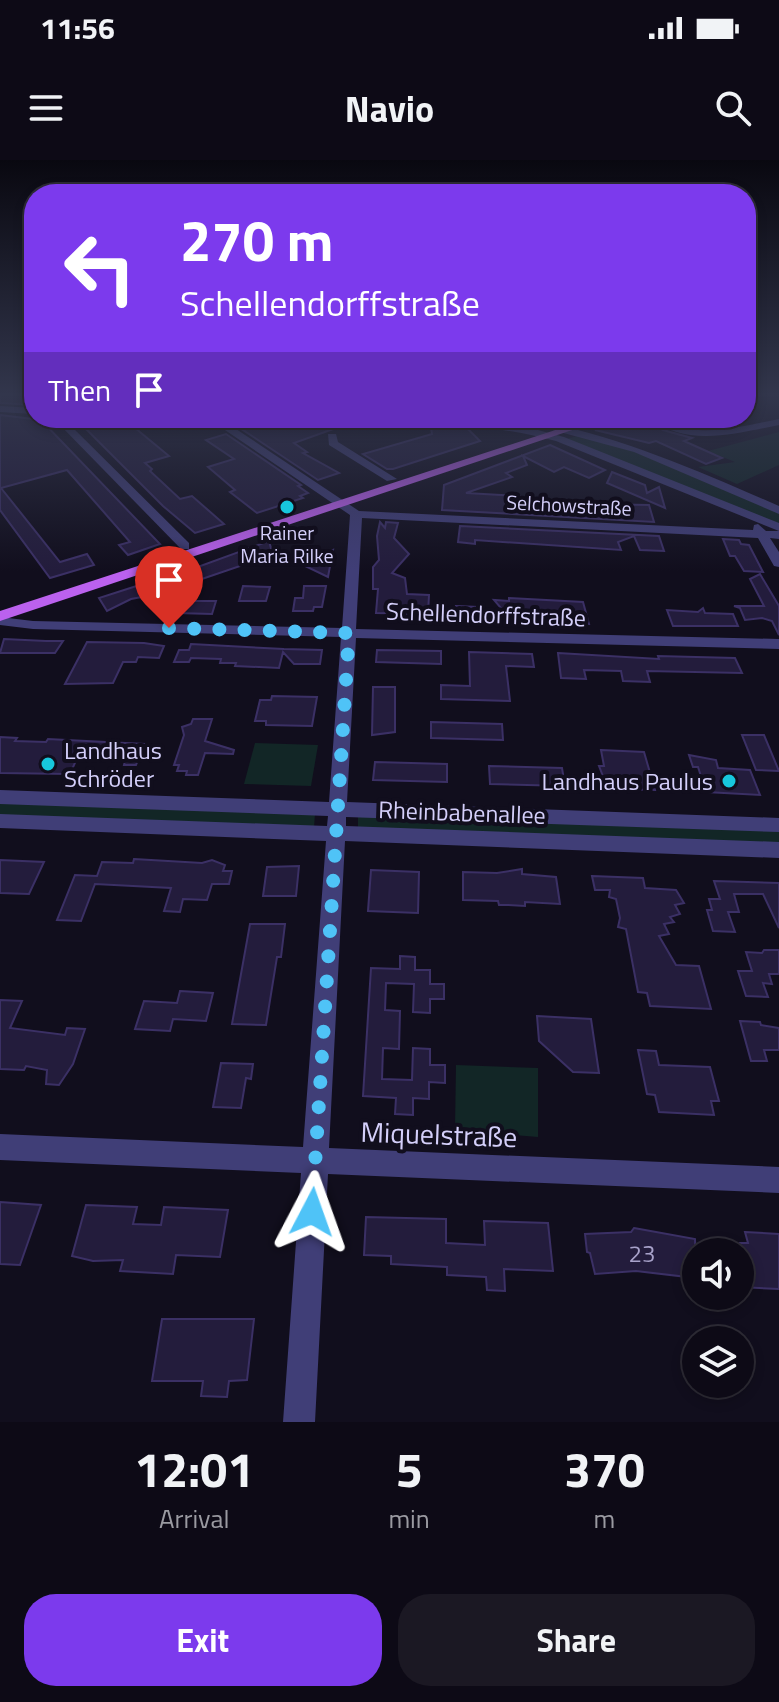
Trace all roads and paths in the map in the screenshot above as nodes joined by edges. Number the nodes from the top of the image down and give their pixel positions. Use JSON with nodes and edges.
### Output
{"nodes":[{"id":1,"x":91,"y":454,"type":"edge"},
{"id":2,"x":267,"y":454,"type":"edge"},
{"id":3,"x":351,"y":454,"type":"edge"},
{"id":4,"x":465,"y":454,"type":"edge"},
{"id":5,"x":483,"y":454,"type":"edge"},
{"id":6,"x":604,"y":454,"type":"edge"},
{"id":7,"x":653,"y":454,"type":"edge"},
{"id":8,"x":391,"y":479,"type":"junction"},
{"id":9,"x":345,"y":506,"type":"junction"},
{"id":10,"x":779,"y":510,"type":"edge"},
{"id":11,"x":750,"y":515,"type":"junction"},
{"id":12,"x":779,"y":527,"type":"edge"},
{"id":13,"x":761,"y":535,"type":"junction"},
{"id":14,"x":779,"y":535,"type":"edge"},
{"id":15,"x":185,"y":546,"type":"junction"},
{"id":16,"x":779,"y":563,"type":"edge"},
{"id":17,"x":0,"y":604,"type":"edge"},
{"id":18,"x":0,"y":618,"type":"edge"},
{"id":19,"x":349,"y":633,"type":"junction"},
{"id":20,"x":779,"y":644,"type":"edge"},
{"id":21,"x":0,"y":797,"type":"edge"},
{"id":22,"x":338,"y":809,"type":"junction"},
{"id":23,"x":0,"y":821,"type":"edge"},
{"id":24,"x":779,"y":825,"type":"edge"},
{"id":25,"x":336,"y":833,"type":"junction"},
{"id":26,"x":779,"y":850,"type":"edge"},
{"id":27,"x":0,"y":1147,"type":"edge"},
{"id":28,"x":315,"y":1161,"type":"junction"},
{"id":29,"x":779,"y":1180,"type":"edge"},
{"id":30,"x":299,"y":1422,"type":"edge"}],
"edges":[{"from":1,"to":15,"type":"street"},
{"from":2,"to":9,"type":"street"},
{"from":3,"to":8,"type":"street"},
{"from":4,"to":8,"type":"main road"},
{"from":5,"to":9,"type":"main road"},
{"from":6,"to":11,"type":"street"},
{"from":7,"to":10,"type":"street"},
{"from":8,"to":9,"type":"main road"},
{"from":9,"to":13,"type":"street","name":"Selchowstraße"},
{"from":9,"to":15,"type":"main road"},
{"from":9,"to":18,"type":"main road"},
{"from":9,"to":19,"type":"street"},
{"from":11,"to":12,"type":"street"},
{"from":11,"to":13,"type":"street"},
{"from":13,"to":14,"type":"street","name":"Selchowstraße"},
{"from":13,"to":16,"type":"street"},
{"from":15,"to":17,"type":"main road"},
{"from":18,"to":19,"type":"street","name":"Schellendorffstraße"},
{"from":19,"to":20,"type":"street","name":"Schellendorffstraße"},
{"from":19,"to":22,"type":"street"},
{"from":21,"to":22,"type":"street","name":"Rheinbabenallee"},
{"from":22,"to":24,"type":"street","name":"Rheinbabenallee"},
{"from":22,"to":25,"type":"street"},
{"from":23,"to":25,"type":"street","name":"Rheinbabenallee"},
{"from":25,"to":26,"type":"street","name":"Rheinbabenallee"},
{"from":25,"to":28,"type":"street"},
{"from":27,"to":28,"type":"street","name":"Miquelstraße"},
{"from":28,"to":29,"type":"street","name":"Miquelstraße"},
{"from":28,"to":30,"type":"street"}]}
